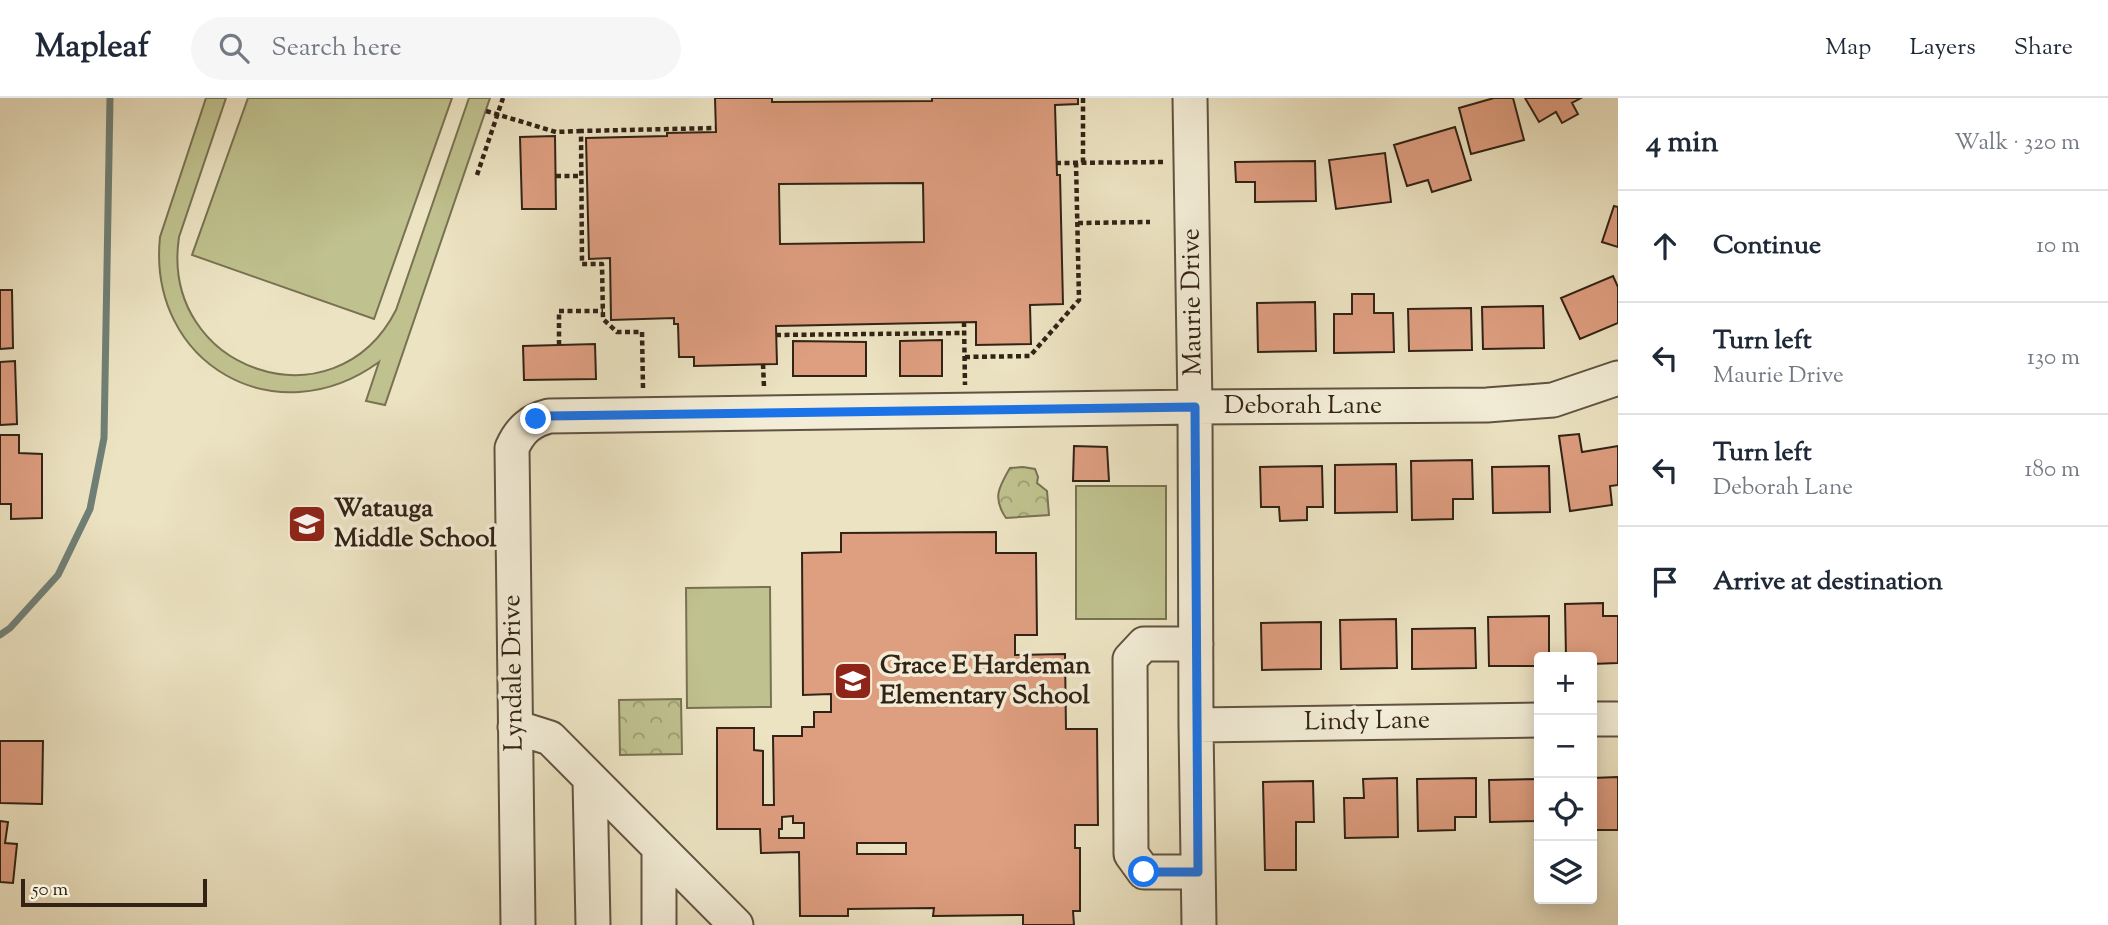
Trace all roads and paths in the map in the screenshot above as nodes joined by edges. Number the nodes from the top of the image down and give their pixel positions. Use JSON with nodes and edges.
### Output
{"nodes":[{"id":1,"x":503,"y":98,"type":"edge"},
{"id":2,"x":1083,"y":98,"type":"edge"},
{"id":3,"x":1190,"y":98,"type":"edge"},
{"id":4,"x":486,"y":111,"type":"dead end"},
{"id":5,"x":498,"y":114,"type":"junction"},
{"id":6,"x":716,"y":128,"type":"dead end"},
{"id":7,"x":581,"y":131,"type":"junction"},
{"id":8,"x":1190,"y":162,"type":"junction"},
{"id":9,"x":1056,"y":163,"type":"dead end"},
{"id":10,"x":1076,"y":163,"type":"junction"},
{"id":11,"x":1083,"y":163,"type":"junction"},
{"id":12,"x":477,"y":175,"type":"dead end"},
{"id":13,"x":556,"y":176,"type":"dead end"},
{"id":14,"x":581,"y":176,"type":"junction"},
{"id":15,"x":1150,"y":222,"type":"dead end"},
{"id":16,"x":1078,"y":223,"type":"junction"},
{"id":17,"x":603,"y":311,"type":"junction"},
{"id":18,"x":964,"y":322,"type":"dead end"},
{"id":19,"x":964,"y":333,"type":"junction"},
{"id":20,"x":916,"y":334,"type":"junction"},
{"id":21,"x":776,"y":335,"type":"dead end"},
{"id":22,"x":916,"y":340,"type":"dead end"},
{"id":23,"x":559,"y":345,"type":"dead end"},
{"id":24,"x":965,"y":357,"type":"junction"},
{"id":25,"x":764,"y":364,"type":"dead end"},
{"id":26,"x":1618,"y":378,"type":"edge"},
{"id":27,"x":965,"y":393,"type":"dead end"},
{"id":28,"x":764,"y":394,"type":"dead end"},
{"id":29,"x":643,"y":396,"type":"dead end"},
{"id":30,"x":1195,"y":407,"type":"junction"},
{"id":31,"x":525,"y":426,"type":"joint"},
{"id":32,"x":1196,"y":643,"type":"junction"},
{"id":33,"x":1597,"y":719,"type":"edge"},
{"id":34,"x":1618,"y":719,"type":"edge"},
{"id":35,"x":1534,"y":720,"type":"edge"},
{"id":36,"x":1196,"y":724,"type":"junction"},
{"id":37,"x":515,"y":727,"type":"junction"},
{"id":38,"x":590,"y":779,"type":"junction"},
{"id":39,"x":659,"y":848,"type":"junction"},
{"id":40,"x":1198,"y":872,"type":"junction"},
{"id":41,"x":518,"y":925,"type":"edge"},
{"id":42,"x":593,"y":925,"type":"edge"},
{"id":43,"x":659,"y":925,"type":"edge"},
{"id":44,"x":736,"y":925,"type":"edge"},
{"id":45,"x":1199,"y":925,"type":"edge"}],
"edges":[{"from":1,"to":5,"type":"path"},
{"from":2,"to":11,"type":"path"},
{"from":3,"to":8,"type":"street","name":"Maurie Drive"},
{"from":4,"to":5,"type":"path"},
{"from":5,"to":7,"type":"path"},
{"from":5,"to":12,"type":"path"},
{"from":6,"to":7,"type":"path"},
{"from":7,"to":14,"type":"path"},
{"from":8,"to":11,"type":"path"},
{"from":8,"to":30,"type":"street","name":"Maurie Drive"},
{"from":9,"to":10,"type":"path"},
{"from":10,"to":11,"type":"path"},
{"from":10,"to":16,"type":"path"},
{"from":13,"to":14,"type":"path"},
{"from":14,"to":17,"type":"path"},
{"from":15,"to":16,"type":"path"},
{"from":16,"to":24,"type":"path"},
{"from":17,"to":23,"type":"path"},
{"from":17,"to":29,"type":"path"},
{"from":18,"to":19,"type":"path"},
{"from":19,"to":20,"type":"path"},
{"from":19,"to":24,"type":"path"},
{"from":20,"to":21,"type":"path"},
{"from":20,"to":22,"type":"path"},
{"from":24,"to":27,"type":"path"},
{"from":25,"to":28,"type":"path"},
{"from":26,"to":30,"type":"street","name":"Deborah Lane"},
{"from":30,"to":31,"type":"street","name":"Deborah Lane"},
{"from":30,"to":32,"type":"street","name":"Maurie Drive"},
{"from":31,"to":37,"type":"street","name":"Lyndale Drive"},
{"from":32,"to":36,"type":"street","name":"Maurie Drive"},
{"from":32,"to":40,"type":"street"},
{"from":33,"to":34,"type":"street"},
{"from":35,"to":36,"type":"street","name":"Lindy Lane"},
{"from":36,"to":40,"type":"street","name":"Maurie Drive"},
{"from":37,"to":38,"type":"street"},
{"from":37,"to":41,"type":"street","name":"Lyndale Drive"},
{"from":38,"to":39,"type":"street"},
{"from":38,"to":42,"type":"street"},
{"from":39,"to":43,"type":"street"},
{"from":39,"to":44,"type":"street"},
{"from":40,"to":45,"type":"street","name":"Maurie Drive"}]}
